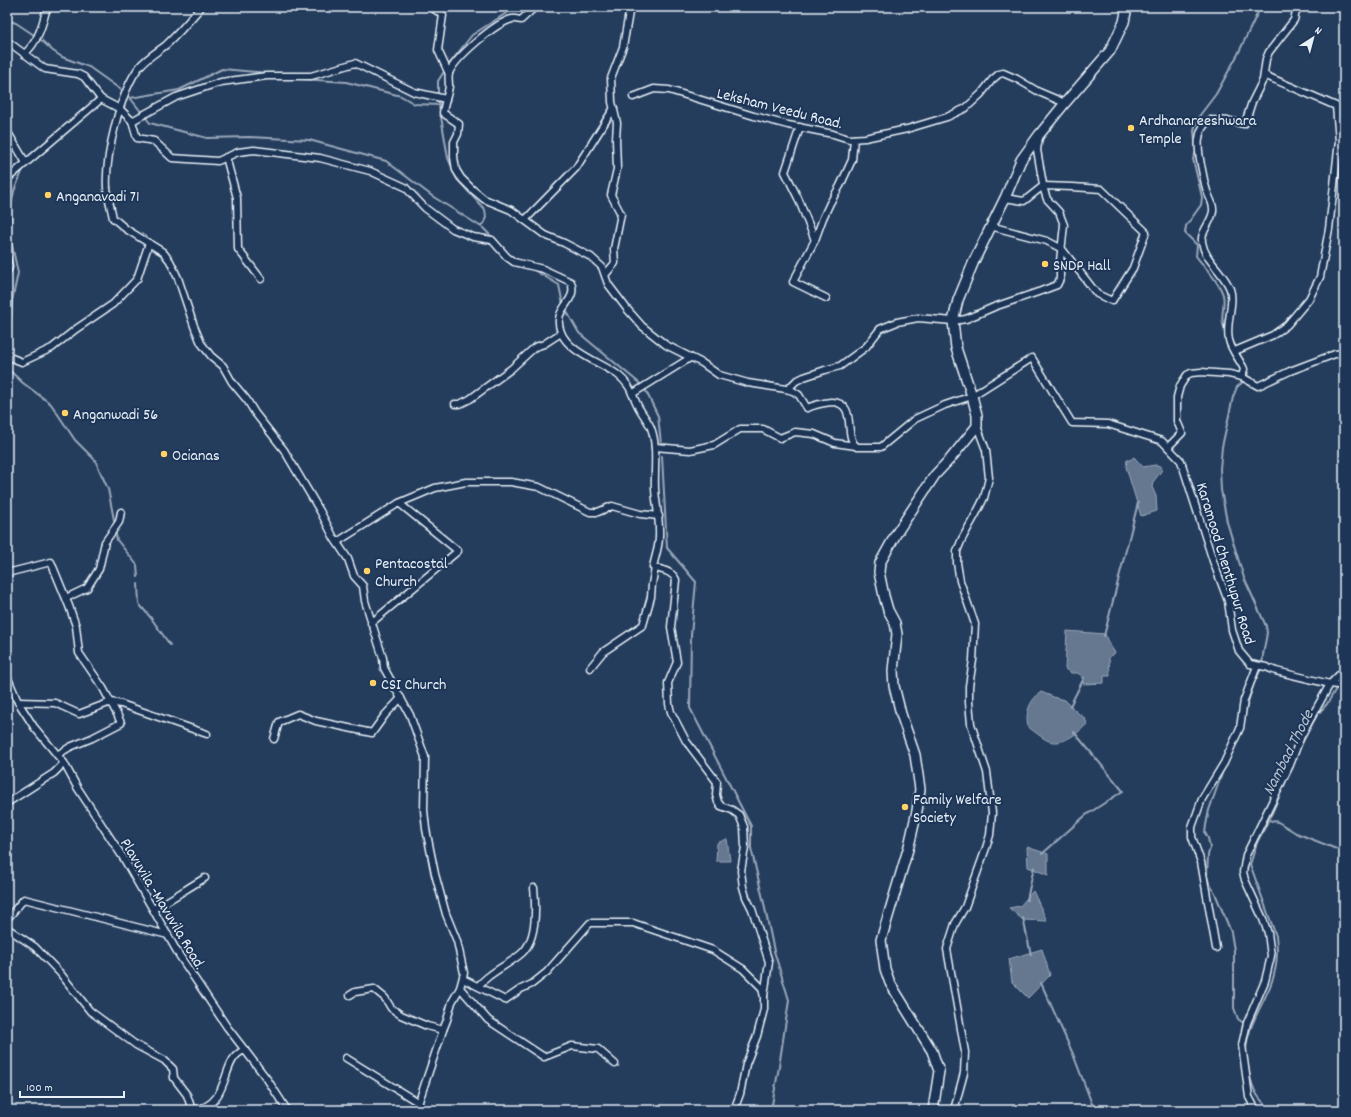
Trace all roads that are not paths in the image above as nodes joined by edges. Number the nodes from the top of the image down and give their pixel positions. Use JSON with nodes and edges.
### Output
{"nodes":[{"id":1,"x":47,"y":7,"type":"edge"},
{"id":2,"x":201,"y":7,"type":"edge"},
{"id":3,"x":432,"y":7,"type":"edge"},
{"id":4,"x":534,"y":7,"type":"edge"},
{"id":5,"x":630,"y":7,"type":"edge"},
{"id":6,"x":1127,"y":7,"type":"edge"},
{"id":7,"x":1297,"y":7,"type":"edge"},
{"id":8,"x":7,"y":41,"type":"edge"},
{"id":9,"x":24,"y":54,"type":"junction"},
{"id":10,"x":449,"y":74,"type":"junction"},
{"id":11,"x":1264,"y":75,"type":"junction"},
{"id":12,"x":633,"y":97,"type":"dead end"},
{"id":13,"x":101,"y":99,"type":"junction"},
{"id":14,"x":446,"y":99,"type":"junction"},
{"id":15,"x":1064,"y":103,"type":"junction"},
{"id":16,"x":614,"y":108,"type":"junction"},
{"id":17,"x":120,"y":110,"type":"junction"},
{"id":18,"x":132,"y":121,"type":"junction"},
{"id":19,"x":800,"y":128,"type":"junction"},
{"id":20,"x":7,"y":131,"type":"edge"},
{"id":21,"x":1039,"y":135,"type":"junction"},
{"id":22,"x":854,"y":138,"type":"junction"},
{"id":23,"x":226,"y":158,"type":"junction"},
{"id":24,"x":26,"y":163,"type":"junction"},
{"id":25,"x":7,"y":178,"type":"edge"},
{"id":26,"x":1043,"y":186,"type":"junction"},
{"id":27,"x":1005,"y":198,"type":"junction"},
{"id":28,"x":525,"y":220,"type":"junction"},
{"id":29,"x":990,"y":226,"type":"junction"},
{"id":30,"x":815,"y":240,"type":"junction"},
{"id":31,"x":149,"y":243,"type":"junction"},
{"id":32,"x":1062,"y":249,"type":"junction"},
{"id":33,"x":7,"y":258,"type":"edge"},
{"id":34,"x":7,"y":272,"type":"edge"},
{"id":35,"x":605,"y":275,"type":"junction"},
{"id":36,"x":261,"y":279,"type":"dead end"},
{"id":37,"x":826,"y":298,"type":"dead end"},
{"id":38,"x":953,"y":321,"type":"junction"},
{"id":39,"x":561,"y":332,"type":"junction"},
{"id":40,"x":1235,"y":351,"type":"junction"},
{"id":41,"x":1344,"y":353,"type":"edge"},
{"id":42,"x":9,"y":356,"type":"edge"},
{"id":43,"x":690,"y":358,"type":"junction"},
{"id":44,"x":1242,"y":377,"type":"junction"},
{"id":45,"x":788,"y":389,"type":"junction"},
{"id":46,"x":632,"y":394,"type":"junction"},
{"id":47,"x":972,"y":396,"type":"junction"},
{"id":48,"x":455,"y":404,"type":"dead end"},
{"id":49,"x":977,"y":426,"type":"junction"},
{"id":50,"x":655,"y":447,"type":"junction"},
{"id":51,"x":857,"y":447,"type":"junction"},
{"id":52,"x":1168,"y":447,"type":"junction"},
{"id":53,"x":399,"y":503,"type":"junction"},
{"id":54,"x":121,"y":512,"type":"dead end"},
{"id":55,"x":660,"y":516,"type":"junction"},
{"id":56,"x":337,"y":542,"type":"junction"},
{"id":57,"x":656,"y":568,"type":"junction"},
{"id":58,"x":7,"y":573,"type":"edge"},
{"id":59,"x":66,"y":598,"type":"junction"},
{"id":60,"x":371,"y":624,"type":"junction"},
{"id":61,"x":1260,"y":667,"type":"junction"},
{"id":62,"x":590,"y":668,"type":"dead end"},
{"id":63,"x":1344,"y":670,"type":"edge"},
{"id":64,"x":8,"y":679,"type":"edge"},
{"id":65,"x":1332,"y":685,"type":"junction"},
{"id":66,"x":1344,"y":686,"type":"edge"},
{"id":67,"x":401,"y":698,"type":"junction"},
{"id":68,"x":18,"y":702,"type":"junction"},
{"id":69,"x":111,"y":702,"type":"junction"},
{"id":70,"x":208,"y":734,"type":"dead end"},
{"id":71,"x":274,"y":739,"type":"dead end"},
{"id":72,"x":57,"y":755,"type":"junction"},
{"id":73,"x":64,"y":763,"type":"junction"},
{"id":74,"x":7,"y":803,"type":"edge"},
{"id":75,"x":205,"y":878,"type":"dead end"},
{"id":76,"x":534,"y":888,"type":"dead end"},
{"id":77,"x":153,"y":909,"type":"junction"},
{"id":78,"x":7,"y":919,"type":"edge"},
{"id":79,"x":7,"y":928,"type":"edge"},
{"id":80,"x":168,"y":935,"type":"junction"},
{"id":81,"x":1216,"y":948,"type":"dead end"},
{"id":82,"x":463,"y":979,"type":"junction"},
{"id":83,"x":478,"y":986,"type":"junction"},
{"id":84,"x":460,"y":988,"type":"junction"},
{"id":85,"x":350,"y":995,"type":"dead end"},
{"id":86,"x":764,"y":996,"type":"junction"},
{"id":87,"x":443,"y":1030,"type":"junction"},
{"id":88,"x":245,"y":1050,"type":"junction"},
{"id":89,"x":346,"y":1058,"type":"dead end"},
{"id":90,"x":615,"y":1064,"type":"dead end"},
{"id":91,"x":419,"y":1103,"type":"junction"},
{"id":92,"x":193,"y":1110,"type":"edge"},
{"id":93,"x":286,"y":1110,"type":"edge"},
{"id":94,"x":416,"y":1110,"type":"edge"},
{"id":95,"x":734,"y":1110,"type":"edge"},
{"id":96,"x":933,"y":1110,"type":"edge"},
{"id":97,"x":954,"y":1110,"type":"edge"},
{"id":98,"x":1256,"y":1110,"type":"edge"}],
"edges":[{"from":1,"to":9,"type":"street"},
{"from":2,"to":17,"type":"street"},
{"from":3,"to":10,"type":"street"},
{"from":4,"to":10,"type":"street"},
{"from":5,"to":16,"type":"street"},
{"from":6,"to":15,"type":"street"},
{"from":7,"to":11,"type":"street"},
{"from":8,"to":9,"type":"street"},
{"from":9,"to":13,"type":"street"},
{"from":10,"to":14,"type":"street"},
{"from":11,"to":40,"type":"street"},
{"from":11,"to":40,"type":"street"},
{"from":12,"to":19,"type":"street","name":"Leksham Veedu Road."},
{"from":13,"to":17,"type":"street"},
{"from":13,"to":24,"type":"street"},
{"from":14,"to":18,"type":"street"},
{"from":14,"to":28,"type":"street"},
{"from":15,"to":21,"type":"street"},
{"from":15,"to":22,"type":"street","name":"Leksham Veedu Road."},
{"from":16,"to":28,"type":"street"},
{"from":16,"to":35,"type":"street"},
{"from":17,"to":18,"type":"street"},
{"from":17,"to":31,"type":"street"},
{"from":18,"to":23,"type":"street"},
{"from":19,"to":22,"type":"street","name":"Leksham Veedu Road."},
{"from":19,"to":30,"type":"street"},
{"from":20,"to":24,"type":"street"},
{"from":21,"to":26,"type":"street"},
{"from":21,"to":27,"type":"street"},
{"from":22,"to":30,"type":"street"},
{"from":23,"to":36,"type":"street"},
{"from":23,"to":39,"type":"street"},
{"from":24,"to":25,"type":"street"},
{"from":26,"to":27,"type":"street"},
{"from":26,"to":32,"type":"street"},
{"from":26,"to":32,"type":"street"},
{"from":27,"to":29,"type":"street"},
{"from":28,"to":35,"type":"street"},
{"from":29,"to":32,"type":"street"},
{"from":29,"to":38,"type":"street"},
{"from":30,"to":37,"type":"street"},
{"from":31,"to":42,"type":"street"},
{"from":31,"to":56,"type":"street"},
{"from":32,"to":38,"type":"street"},
{"from":33,"to":34,"type":"street"},
{"from":35,"to":43,"type":"street"},
{"from":38,"to":45,"type":"street"},
{"from":38,"to":47,"type":"street"},
{"from":39,"to":46,"type":"street"},
{"from":39,"to":48,"type":"street"},
{"from":40,"to":44,"type":"street"},
{"from":41,"to":44,"type":"street"},
{"from":43,"to":45,"type":"street"},
{"from":43,"to":46,"type":"street"},
{"from":44,"to":52,"type":"street"},
{"from":45,"to":51,"type":"street"},
{"from":46,"to":50,"type":"street"},
{"from":47,"to":49,"type":"street"},
{"from":47,"to":51,"type":"street"},
{"from":47,"to":52,"type":"street","name":"Karamood Chenthupur Road"},
{"from":49,"to":96,"type":"street"},
{"from":49,"to":97,"type":"street"},
{"from":50,"to":51,"type":"street"},
{"from":50,"to":55,"type":"street"},
{"from":52,"to":61,"type":"street","name":"Karamood Chenthupur Road"},
{"from":53,"to":55,"type":"street"},
{"from":53,"to":56,"type":"street"},
{"from":53,"to":60,"type":"street"},
{"from":54,"to":59,"type":"street"},
{"from":55,"to":57,"type":"street"},
{"from":56,"to":60,"type":"street"},
{"from":57,"to":62,"type":"street"},
{"from":57,"to":86,"type":"street"},
{"from":58,"to":59,"type":"street"},
{"from":59,"to":69,"type":"street"},
{"from":60,"to":67,"type":"street"},
{"from":61,"to":65,"type":"street"},
{"from":61,"to":81,"type":"street"},
{"from":63,"to":65,"type":"street"},
{"from":64,"to":68,"type":"street","name":"Plavuvila -Mavuvila Road."},
{"from":65,"to":66,"type":"street"},
{"from":65,"to":98,"type":"street"},
{"from":67,"to":71,"type":"street"},
{"from":67,"to":82,"type":"street"},
{"from":68,"to":69,"type":"street"},
{"from":68,"to":72,"type":"street","name":"Plavuvila -Mavuvila Road."},
{"from":69,"to":70,"type":"street"},
{"from":69,"to":72,"type":"street"},
{"from":72,"to":73,"type":"street","name":"Plavuvila -Mavuvila Road."},
{"from":73,"to":74,"type":"street"},
{"from":73,"to":77,"type":"street","name":"Plavuvila -Mavuvila Road."},
{"from":75,"to":77,"type":"street"},
{"from":76,"to":83,"type":"street"},
{"from":77,"to":80,"type":"street","name":"Plavuvila -Mavuvila Road."},
{"from":78,"to":80,"type":"street"},
{"from":79,"to":92,"type":"street"},
{"from":80,"to":88,"type":"street","name":"Plavuvila -Mavuvila Road."},
{"from":82,"to":83,"type":"street"},
{"from":82,"to":84,"type":"street"},
{"from":83,"to":86,"type":"street"},
{"from":84,"to":87,"type":"street"},
{"from":84,"to":90,"type":"street"},
{"from":85,"to":87,"type":"street"},
{"from":86,"to":95,"type":"street"},
{"from":87,"to":91,"type":"street"},
{"from":88,"to":92,"type":"street"},
{"from":88,"to":93,"type":"street","name":"Plavuvila -Mavuvila Road."},
{"from":89,"to":91,"type":"street"},
{"from":91,"to":94,"type":"street"}]}
